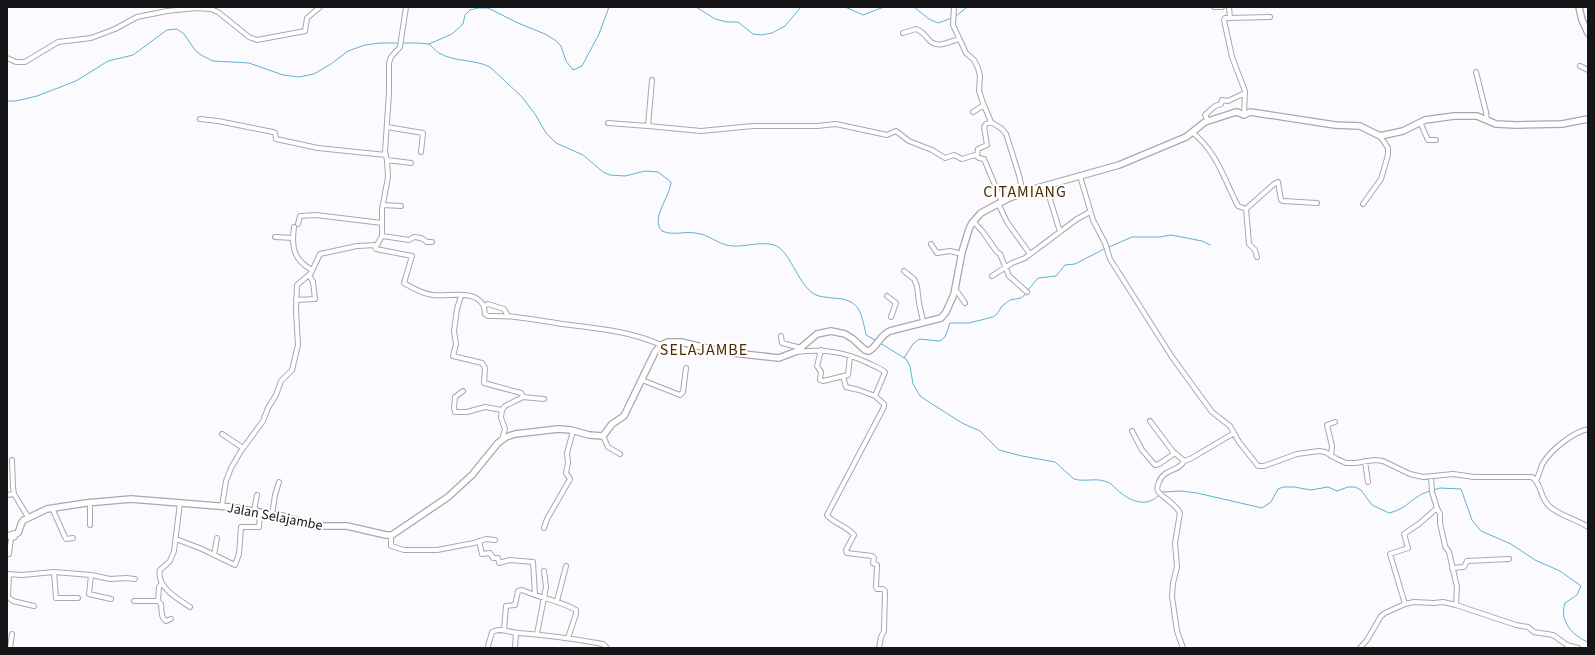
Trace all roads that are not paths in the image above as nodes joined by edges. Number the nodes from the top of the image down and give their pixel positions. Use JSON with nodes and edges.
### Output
{"nodes":[{"id":1,"x":320,"y":7,"type":"edge"},
{"id":2,"x":406,"y":7,"type":"edge"},
{"id":3,"x":954,"y":7,"type":"edge"},
{"id":4,"x":1214,"y":7,"type":"edge"},
{"id":5,"x":1222,"y":7,"type":"edge"},
{"id":6,"x":1228,"y":7,"type":"edge"},
{"id":7,"x":1579,"y":7,"type":"edge"},
{"id":8,"x":215,"y":9,"type":"edge"},
{"id":9,"x":1270,"y":17,"type":"dead end"},
{"id":10,"x":1230,"y":18,"type":"junction"},
{"id":11,"x":902,"y":33,"type":"dead end"},
{"id":12,"x":1588,"y":33,"type":"edge"},
{"id":13,"x":959,"y":39,"type":"junction"},
{"id":14,"x":7,"y":58,"type":"edge"},
{"id":15,"x":1580,"y":66,"type":"dead end"},
{"id":16,"x":1588,"y":70,"type":"edge"},
{"id":17,"x":1476,"y":72,"type":"dead end"},
{"id":18,"x":652,"y":80,"type":"dead end"},
{"id":19,"x":1245,"y":93,"type":"junction"},
{"id":20,"x":984,"y":105,"type":"junction"},
{"id":21,"x":973,"y":112,"type":"dead end"},
{"id":22,"x":1244,"y":115,"type":"junction"},
{"id":23,"x":200,"y":119,"type":"dead end"},
{"id":24,"x":1588,"y":119,"type":"edge"},
{"id":25,"x":1487,"y":120,"type":"junction"},
{"id":26,"x":1208,"y":121,"type":"junction"},
{"id":27,"x":991,"y":122,"type":"junction"},
{"id":28,"x":1420,"y":122,"type":"junction"},
{"id":29,"x":608,"y":123,"type":"dead end"},
{"id":30,"x":648,"y":126,"type":"junction"},
{"id":31,"x":387,"y":127,"type":"junction"},
{"id":32,"x":1192,"y":132,"type":"junction"},
{"id":33,"x":1380,"y":136,"type":"junction"},
{"id":34,"x":1436,"y":140,"type":"dead end"},
{"id":35,"x":421,"y":152,"type":"dead end"},
{"id":36,"x":386,"y":154,"type":"junction"},
{"id":37,"x":977,"y":156,"type":"junction"},
{"id":38,"x":388,"y":160,"type":"junction"},
{"id":39,"x":411,"y":163,"type":"dead end"},
{"id":40,"x":1080,"y":176,"type":"junction"},
{"id":41,"x":1046,"y":186,"type":"junction"},
{"id":42,"x":1023,"y":193,"type":"junction"},
{"id":43,"x":1000,"y":202,"type":"junction"},
{"id":44,"x":1317,"y":203,"type":"dead end"},
{"id":45,"x":1363,"y":204,"type":"dead end"},
{"id":46,"x":383,"y":205,"type":"junction"},
{"id":47,"x":401,"y":206,"type":"dead end"},
{"id":48,"x":1246,"y":209,"type":"junction"},
{"id":49,"x":1090,"y":212,"type":"junction"},
{"id":50,"x":973,"y":221,"type":"junction"},
{"id":51,"x":382,"y":223,"type":"junction"},
{"id":52,"x":298,"y":224,"type":"dead end"},
{"id":53,"x":294,"y":227,"type":"dead end"},
{"id":54,"x":1060,"y":232,"type":"junction"},
{"id":55,"x":382,"y":236,"type":"junction"},
{"id":56,"x":275,"y":237,"type":"dead end"},
{"id":57,"x":293,"y":238,"type":"junction"},
{"id":58,"x":432,"y":242,"type":"dead end"},
{"id":59,"x":931,"y":244,"type":"dead end"},
{"id":60,"x":374,"y":245,"type":"junction"},
{"id":61,"x":962,"y":254,"type":"junction"},
{"id":62,"x":1030,"y":254,"type":"junction"},
{"id":63,"x":1257,"y":257,"type":"dead end"},
{"id":64,"x":1005,"y":268,"type":"junction"},
{"id":65,"x":312,"y":270,"type":"junction"},
{"id":66,"x":904,"y":271,"type":"dead end"},
{"id":67,"x":309,"y":275,"type":"junction"},
{"id":68,"x":992,"y":276,"type":"dead end"},
{"id":69,"x":956,"y":290,"type":"junction"},
{"id":70,"x":1026,"y":292,"type":"dead end"},
{"id":71,"x":461,"y":296,"type":"junction"},
{"id":72,"x":887,"y":296,"type":"dead end"},
{"id":73,"x":296,"y":300,"type":"junction"},
{"id":74,"x":965,"y":303,"type":"dead end"},
{"id":75,"x":484,"y":306,"type":"junction"},
{"id":76,"x":508,"y":316,"type":"junction"},
{"id":77,"x":891,"y":317,"type":"dead end"},
{"id":78,"x":923,"y":321,"type":"junction"},
{"id":79,"x":781,"y":336,"type":"dead end"},
{"id":80,"x":661,"y":345,"type":"junction"},
{"id":81,"x":801,"y":348,"type":"junction"},
{"id":82,"x":820,"y":350,"type":"junction"},
{"id":83,"x":795,"y":352,"type":"junction"},
{"id":84,"x":850,"y":356,"type":"junction"},
{"id":85,"x":686,"y":368,"type":"dead end"},
{"id":86,"x":843,"y":376,"type":"junction"},
{"id":87,"x":642,"y":380,"type":"junction"},
{"id":88,"x":463,"y":391,"type":"dead end"},
{"id":89,"x":875,"y":396,"type":"junction"},
{"id":90,"x":524,"y":397,"type":"junction"},
{"id":91,"x":544,"y":399,"type":"dead end"},
{"id":92,"x":502,"y":410,"type":"junction"},
{"id":93,"x":1150,"y":421,"type":"dead end"},
{"id":94,"x":1335,"y":422,"type":"dead end"},
{"id":95,"x":1588,"y":429,"type":"edge"},
{"id":96,"x":573,"y":431,"type":"junction"},
{"id":97,"x":1132,"y":431,"type":"dead end"},
{"id":98,"x":1234,"y":433,"type":"junction"},
{"id":99,"x":222,"y":434,"type":"dead end"},
{"id":100,"x":603,"y":436,"type":"junction"},
{"id":101,"x":502,"y":440,"type":"junction"},
{"id":102,"x":243,"y":448,"type":"junction"},
{"id":103,"x":1174,"y":453,"type":"junction"},
{"id":104,"x":620,"y":454,"type":"dead end"},
{"id":105,"x":1331,"y":456,"type":"junction"},
{"id":106,"x":12,"y":460,"type":"dead end"},
{"id":107,"x":1184,"y":461,"type":"junction"},
{"id":108,"x":1365,"y":461,"type":"junction"},
{"id":109,"x":1431,"y":477,"type":"junction"},
{"id":110,"x":1536,"y":480,"type":"junction"},
{"id":111,"x":279,"y":482,"type":"dead end"},
{"id":112,"x":1368,"y":482,"type":"dead end"},
{"id":113,"x":14,"y":494,"type":"junction"},
{"id":114,"x":7,"y":495,"type":"edge"},
{"id":115,"x":257,"y":495,"type":"dead end"},
{"id":116,"x":90,"y":503,"type":"junction"},
{"id":117,"x":180,"y":503,"type":"junction"},
{"id":118,"x":222,"y":506,"type":"junction"},
{"id":119,"x":52,"y":508,"type":"junction"},
{"id":120,"x":1436,"y":508,"type":"junction"},
{"id":121,"x":254,"y":511,"type":"junction"},
{"id":122,"x":260,"y":513,"type":"junction"},
{"id":123,"x":272,"y":515,"type":"junction"},
{"id":124,"x":28,"y":517,"type":"junction"},
{"id":125,"x":90,"y":525,"type":"dead end"},
{"id":126,"x":1588,"y":527,"type":"edge"},
{"id":127,"x":544,"y":528,"type":"dead end"},
{"id":128,"x":15,"y":535,"type":"junction"},
{"id":129,"x":391,"y":535,"type":"junction"},
{"id":130,"x":7,"y":536,"type":"edge"},
{"id":131,"x":73,"y":538,"type":"dead end"},
{"id":132,"x":217,"y":538,"type":"dead end"},
{"id":133,"x":176,"y":539,"type":"junction"},
{"id":134,"x":495,"y":540,"type":"dead end"},
{"id":135,"x":479,"y":542,"type":"junction"},
{"id":136,"x":9,"y":554,"type":"dead end"},
{"id":137,"x":214,"y":555,"type":"junction"},
{"id":138,"x":1509,"y":559,"type":"dead end"},
{"id":139,"x":566,"y":566,"type":"dead end"},
{"id":140,"x":1452,"y":568,"type":"junction"},
{"id":141,"x":544,"y":571,"type":"dead end"},
{"id":142,"x":54,"y":572,"type":"junction"},
{"id":143,"x":8,"y":574,"type":"edge"},
{"id":144,"x":91,"y":575,"type":"junction"},
{"id":145,"x":135,"y":578,"type":"dead end"},
{"id":146,"x":162,"y":583,"type":"junction"},
{"id":147,"x":535,"y":595,"type":"junction"},
{"id":148,"x":544,"y":597,"type":"junction"},
{"id":149,"x":78,"y":598,"type":"dead end"},
{"id":150,"x":112,"y":598,"type":"dead end"},
{"id":151,"x":134,"y":601,"type":"dead end"},
{"id":152,"x":158,"y":601,"type":"junction"},
{"id":153,"x":557,"y":601,"type":"junction"},
{"id":154,"x":1405,"y":604,"type":"junction"},
{"id":155,"x":1456,"y":605,"type":"junction"},
{"id":156,"x":34,"y":606,"type":"dead end"},
{"id":157,"x":190,"y":607,"type":"dead end"},
{"id":158,"x":171,"y":619,"type":"dead end"},
{"id":159,"x":504,"y":630,"type":"junction"},
{"id":160,"x":516,"y":633,"type":"junction"},
{"id":161,"x":12,"y":634,"type":"dead end"},
{"id":162,"x":537,"y":634,"type":"junction"},
{"id":163,"x":568,"y":638,"type":"junction"},
{"id":164,"x":488,"y":646,"type":"dead end"},
{"id":165,"x":10,"y":648,"type":"edge"},
{"id":166,"x":515,"y":648,"type":"edge"},
{"id":167,"x":607,"y":648,"type":"edge"},
{"id":168,"x":879,"y":648,"type":"edge"},
{"id":169,"x":1183,"y":648,"type":"edge"},
{"id":170,"x":1360,"y":648,"type":"edge"},
{"id":171,"x":1578,"y":648,"type":"edge"}],
"edges":[{"from":1,"to":8,"type":"street"},
{"from":2,"to":31,"type":"street"},
{"from":3,"to":13,"type":"street"},
{"from":4,"to":5,"type":"street"},
{"from":6,"to":10,"type":"street"},
{"from":7,"to":12,"type":"street"},
{"from":8,"to":14,"type":"street"},
{"from":9,"to":10,"type":"street"},
{"from":10,"to":19,"type":"street"},
{"from":11,"to":13,"type":"street"},
{"from":13,"to":20,"type":"street"},
{"from":15,"to":16,"type":"street"},
{"from":17,"to":25,"type":"street"},
{"from":18,"to":30,"type":"street"},
{"from":19,"to":22,"type":"street"},
{"from":19,"to":26,"type":"street"},
{"from":20,"to":21,"type":"street"},
{"from":20,"to":27,"type":"street"},
{"from":22,"to":26,"type":"street"},
{"from":22,"to":33,"type":"street"},
{"from":23,"to":36,"type":"street"},
{"from":24,"to":25,"type":"street"},
{"from":25,"to":28,"type":"street"},
{"from":26,"to":32,"type":"street"},
{"from":27,"to":37,"type":"street"},
{"from":27,"to":42,"type":"street"},
{"from":28,"to":33,"type":"street"},
{"from":28,"to":34,"type":"street"},
{"from":29,"to":30,"type":"street"},
{"from":30,"to":37,"type":"street"},
{"from":31,"to":35,"type":"street"},
{"from":31,"to":36,"type":"street"},
{"from":32,"to":40,"type":"street"},
{"from":32,"to":48,"type":"street"},
{"from":33,"to":45,"type":"street"},
{"from":36,"to":38,"type":"street"},
{"from":37,"to":43,"type":"street"},
{"from":38,"to":39,"type":"street"},
{"from":38,"to":46,"type":"street"},
{"from":40,"to":41,"type":"street"},
{"from":40,"to":49,"type":"street"},
{"from":41,"to":42,"type":"street"},
{"from":41,"to":54,"type":"street"},
{"from":42,"to":43,"type":"street"},
{"from":43,"to":50,"type":"street"},
{"from":43,"to":62,"type":"street"},
{"from":44,"to":48,"type":"street"},
{"from":46,"to":47,"type":"street"},
{"from":46,"to":51,"type":"street"},
{"from":48,"to":63,"type":"street"},
{"from":49,"to":54,"type":"street"},
{"from":49,"to":98,"type":"street"},
{"from":50,"to":61,"type":"street"},
{"from":50,"to":64,"type":"street"},
{"from":51,"to":52,"type":"street"},
{"from":51,"to":55,"type":"street"},
{"from":53,"to":57,"type":"street"},
{"from":54,"to":62,"type":"street"},
{"from":55,"to":58,"type":"street"},
{"from":55,"to":60,"type":"street"},
{"from":56,"to":57,"type":"street"},
{"from":57,"to":65,"type":"street"},
{"from":59,"to":61,"type":"street"},
{"from":60,"to":65,"type":"street"},
{"from":60,"to":71,"type":"street"},
{"from":61,"to":69,"type":"street"},
{"from":62,"to":64,"type":"street"},
{"from":64,"to":68,"type":"street"},
{"from":64,"to":70,"type":"street"},
{"from":65,"to":67,"type":"street"},
{"from":66,"to":78,"type":"street"},
{"from":67,"to":73,"type":"street"},
{"from":67,"to":73,"type":"street"},
{"from":69,"to":74,"type":"street"},
{"from":69,"to":78,"type":"street"},
{"from":71,"to":75,"type":"street"},
{"from":71,"to":90,"type":"street"},
{"from":72,"to":77,"type":"street"},
{"from":73,"to":102,"type":"street"},
{"from":75,"to":76,"type":"street"},
{"from":75,"to":76,"type":"street"},
{"from":76,"to":80,"type":"street"},
{"from":78,"to":81,"type":"street"},
{"from":79,"to":81,"type":"street"},
{"from":80,"to":83,"type":"street"},
{"from":80,"to":87,"type":"street"},
{"from":81,"to":83,"type":"street"},
{"from":82,"to":83,"type":"street"},
{"from":82,"to":84,"type":"street"},
{"from":82,"to":86,"type":"street"},
{"from":84,"to":86,"type":"street"},
{"from":84,"to":89,"type":"street"},
{"from":85,"to":87,"type":"street"},
{"from":86,"to":89,"type":"street"},
{"from":87,"to":100,"type":"street"},
{"from":88,"to":92,"type":"street"},
{"from":89,"to":168,"type":"street"},
{"from":90,"to":91,"type":"street"},
{"from":90,"to":92,"type":"street"},
{"from":92,"to":101,"type":"street"},
{"from":93,"to":103,"type":"street"},
{"from":94,"to":105,"type":"street"},
{"from":95,"to":110,"type":"street"},
{"from":96,"to":100,"type":"street"},
{"from":96,"to":101,"type":"street"},
{"from":96,"to":127,"type":"street"},
{"from":97,"to":103,"type":"street"},
{"from":98,"to":105,"type":"street"},
{"from":98,"to":107,"type":"street"},
{"from":99,"to":102,"type":"street"},
{"from":100,"to":104,"type":"street"},
{"from":101,"to":129,"type":"street"},
{"from":102,"to":118,"type":"street"},
{"from":103,"to":107,"type":"street"},
{"from":105,"to":108,"type":"street"},
{"from":106,"to":113,"type":"street"},
{"from":107,"to":169,"type":"street"},
{"from":108,"to":109,"type":"street"},
{"from":108,"to":112,"type":"street"},
{"from":109,"to":110,"type":"street"},
{"from":109,"to":120,"type":"street"},
{"from":110,"to":126,"type":"street"},
{"from":111,"to":123,"type":"street"},
{"from":113,"to":114,"type":"street"},
{"from":113,"to":124,"type":"street"},
{"from":115,"to":121,"type":"street"},
{"from":116,"to":117,"type":"street","name":"Jalan Selajambe"},
{"from":116,"to":119,"type":"street","name":"Jalan Selajambe"},
{"from":116,"to":125,"type":"street"},
{"from":117,"to":118,"type":"street","name":"Jalan Selajambe"},
{"from":117,"to":133,"type":"street"},
{"from":118,"to":121,"type":"street","name":"Jalan Selajambe"},
{"from":119,"to":124,"type":"street","name":"Jalan Selajambe"},
{"from":119,"to":131,"type":"street"},
{"from":120,"to":140,"type":"street"},
{"from":120,"to":154,"type":"street"},
{"from":121,"to":122,"type":"street","name":"Jalan Selajambe"},
{"from":122,"to":123,"type":"street","name":"Jalan Selajambe"},
{"from":122,"to":137,"type":"street"},
{"from":123,"to":129,"type":"street","name":"Jalan Selajambe"},
{"from":124,"to":128,"type":"street"},
{"from":128,"to":130,"type":"street"},
{"from":128,"to":136,"type":"street"},
{"from":129,"to":135,"type":"street"},
{"from":132,"to":137,"type":"street"},
{"from":133,"to":137,"type":"street"},
{"from":133,"to":146,"type":"street"},
{"from":134,"to":135,"type":"street"},
{"from":135,"to":147,"type":"street"},
{"from":138,"to":140,"type":"street"},
{"from":139,"to":153,"type":"street"},
{"from":140,"to":155,"type":"street"},
{"from":141,"to":148,"type":"street"},
{"from":142,"to":143,"type":"street"},
{"from":142,"to":144,"type":"street"},
{"from":142,"to":149,"type":"street"},
{"from":143,"to":156,"type":"street"},
{"from":144,"to":145,"type":"street"},
{"from":144,"to":150,"type":"street"},
{"from":146,"to":152,"type":"street"},
{"from":146,"to":157,"type":"street"},
{"from":147,"to":148,"type":"street"},
{"from":147,"to":159,"type":"street"},
{"from":148,"to":153,"type":"street"},
{"from":148,"to":162,"type":"street"},
{"from":151,"to":152,"type":"street"},
{"from":152,"to":158,"type":"street"},
{"from":153,"to":163,"type":"street"},
{"from":154,"to":155,"type":"street"},
{"from":154,"to":170,"type":"street"},
{"from":155,"to":171,"type":"street"},
{"from":159,"to":160,"type":"street"},
{"from":159,"to":164,"type":"street"},
{"from":160,"to":162,"type":"street"},
{"from":160,"to":166,"type":"street"},
{"from":161,"to":165,"type":"street"},
{"from":162,"to":163,"type":"street"},
{"from":163,"to":167,"type":"street"}]}
